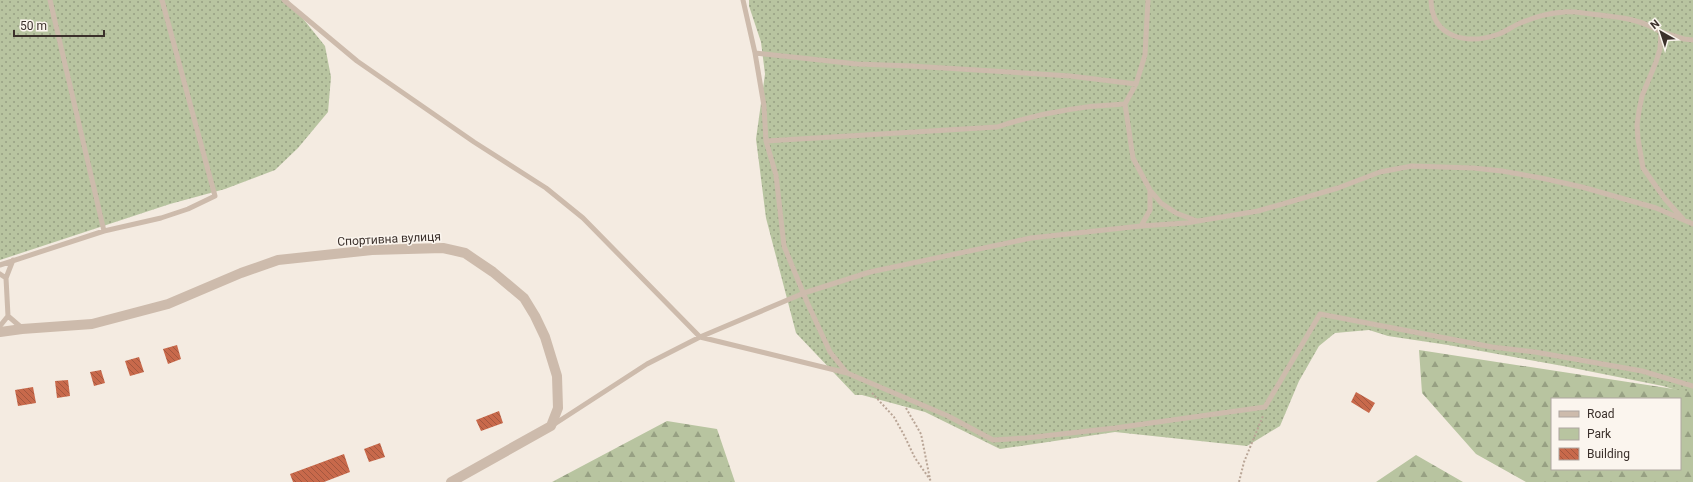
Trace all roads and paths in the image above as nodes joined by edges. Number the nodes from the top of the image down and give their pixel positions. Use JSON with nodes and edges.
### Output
{"nodes":[{"id":1,"x":50,"y":0,"type":"edge"},
{"id":2,"x":162,"y":0,"type":"edge"},
{"id":3,"x":284,"y":0,"type":"edge"},
{"id":4,"x":743,"y":0,"type":"edge"},
{"id":5,"x":1148,"y":0,"type":"edge"},
{"id":6,"x":1431,"y":0,"type":"edge"},
{"id":7,"x":1661,"y":32,"type":"junction"},
{"id":8,"x":1693,"y":40,"type":"edge"},
{"id":9,"x":755,"y":53,"type":"junction"},
{"id":10,"x":1136,"y":84,"type":"junction"},
{"id":11,"x":1125,"y":104,"type":"junction"},
{"id":12,"x":766,"y":141,"type":"junction"},
{"id":13,"x":1150,"y":190,"type":"junction"},
{"id":14,"x":1198,"y":221,"type":"junction"},
{"id":15,"x":1686,"y":222,"type":"junction"},
{"id":16,"x":1693,"y":224,"type":"edge"},
{"id":17,"x":1141,"y":226,"type":"junction"},
{"id":18,"x":104,"y":231,"type":"junction"},
{"id":19,"x":13,"y":260,"type":"junction"},
{"id":20,"x":0,"y":265,"type":"edge"},
{"id":21,"x":0,"y":274,"type":"edge"},
{"id":22,"x":6,"y":278,"type":"junction"},
{"id":23,"x":804,"y":293,"type":"junction"},
{"id":24,"x":8,"y":316,"type":"junction"},
{"id":25,"x":0,"y":326,"type":"edge"},
{"id":26,"x":22,"y":329,"type":"junction"},
{"id":27,"x":0,"y":332,"type":"edge"},
{"id":28,"x":700,"y":337,"type":"junction"},
{"id":29,"x":846,"y":373,"type":"junction"},
{"id":30,"x":1693,"y":386,"type":"edge"},
{"id":31,"x":870,"y":392,"type":"dead end"},
{"id":32,"x":905,"y":406,"type":"dead end"},
{"id":33,"x":1265,"y":407,"type":"junction"},
{"id":34,"x":551,"y":426,"type":"junction"},
{"id":35,"x":451,"y":482,"type":"edge"},
{"id":36,"x":931,"y":482,"type":"edge"},
{"id":37,"x":1239,"y":482,"type":"edge"}],
"edges":[{"from":1,"to":18,"type":"lane"},
{"from":2,"to":18,"type":"lane"},
{"from":3,"to":28,"type":"lane"},
{"from":4,"to":9,"type":"lane"},
{"from":5,"to":10,"type":"lane"},
{"from":6,"to":7,"type":"lane"},
{"from":7,"to":8,"type":"lane"},
{"from":7,"to":15,"type":"lane"},
{"from":9,"to":10,"type":"lane"},
{"from":9,"to":12,"type":"lane"},
{"from":10,"to":11,"type":"lane"},
{"from":11,"to":12,"type":"lane"},
{"from":11,"to":13,"type":"lane"},
{"from":12,"to":23,"type":"lane"},
{"from":13,"to":14,"type":"lane"},
{"from":13,"to":17,"type":"lane"},
{"from":14,"to":15,"type":"lane"},
{"from":14,"to":17,"type":"lane"},
{"from":15,"to":16,"type":"lane"},
{"from":17,"to":23,"type":"lane"},
{"from":18,"to":19,"type":"lane"},
{"from":19,"to":20,"type":"lane"},
{"from":19,"to":22,"type":"lane"},
{"from":21,"to":22,"type":"lane"},
{"from":22,"to":24,"type":"lane"},
{"from":23,"to":28,"type":"lane"},
{"from":23,"to":29,"type":"lane"},
{"from":24,"to":25,"type":"lane"},
{"from":24,"to":26,"type":"lane"},
{"from":26,"to":27,"type":"street","name":"Спортивна вулиця"},
{"from":26,"to":34,"type":"street","name":"Спортивна вулиця"},
{"from":28,"to":29,"type":"lane"},
{"from":28,"to":34,"type":"lane"},
{"from":29,"to":33,"type":"lane"},
{"from":30,"to":33,"type":"lane"},
{"from":31,"to":36,"type":"path"},
{"from":32,"to":36,"type":"path"},
{"from":33,"to":37,"type":"path"},
{"from":34,"to":35,"type":"street"}]}
